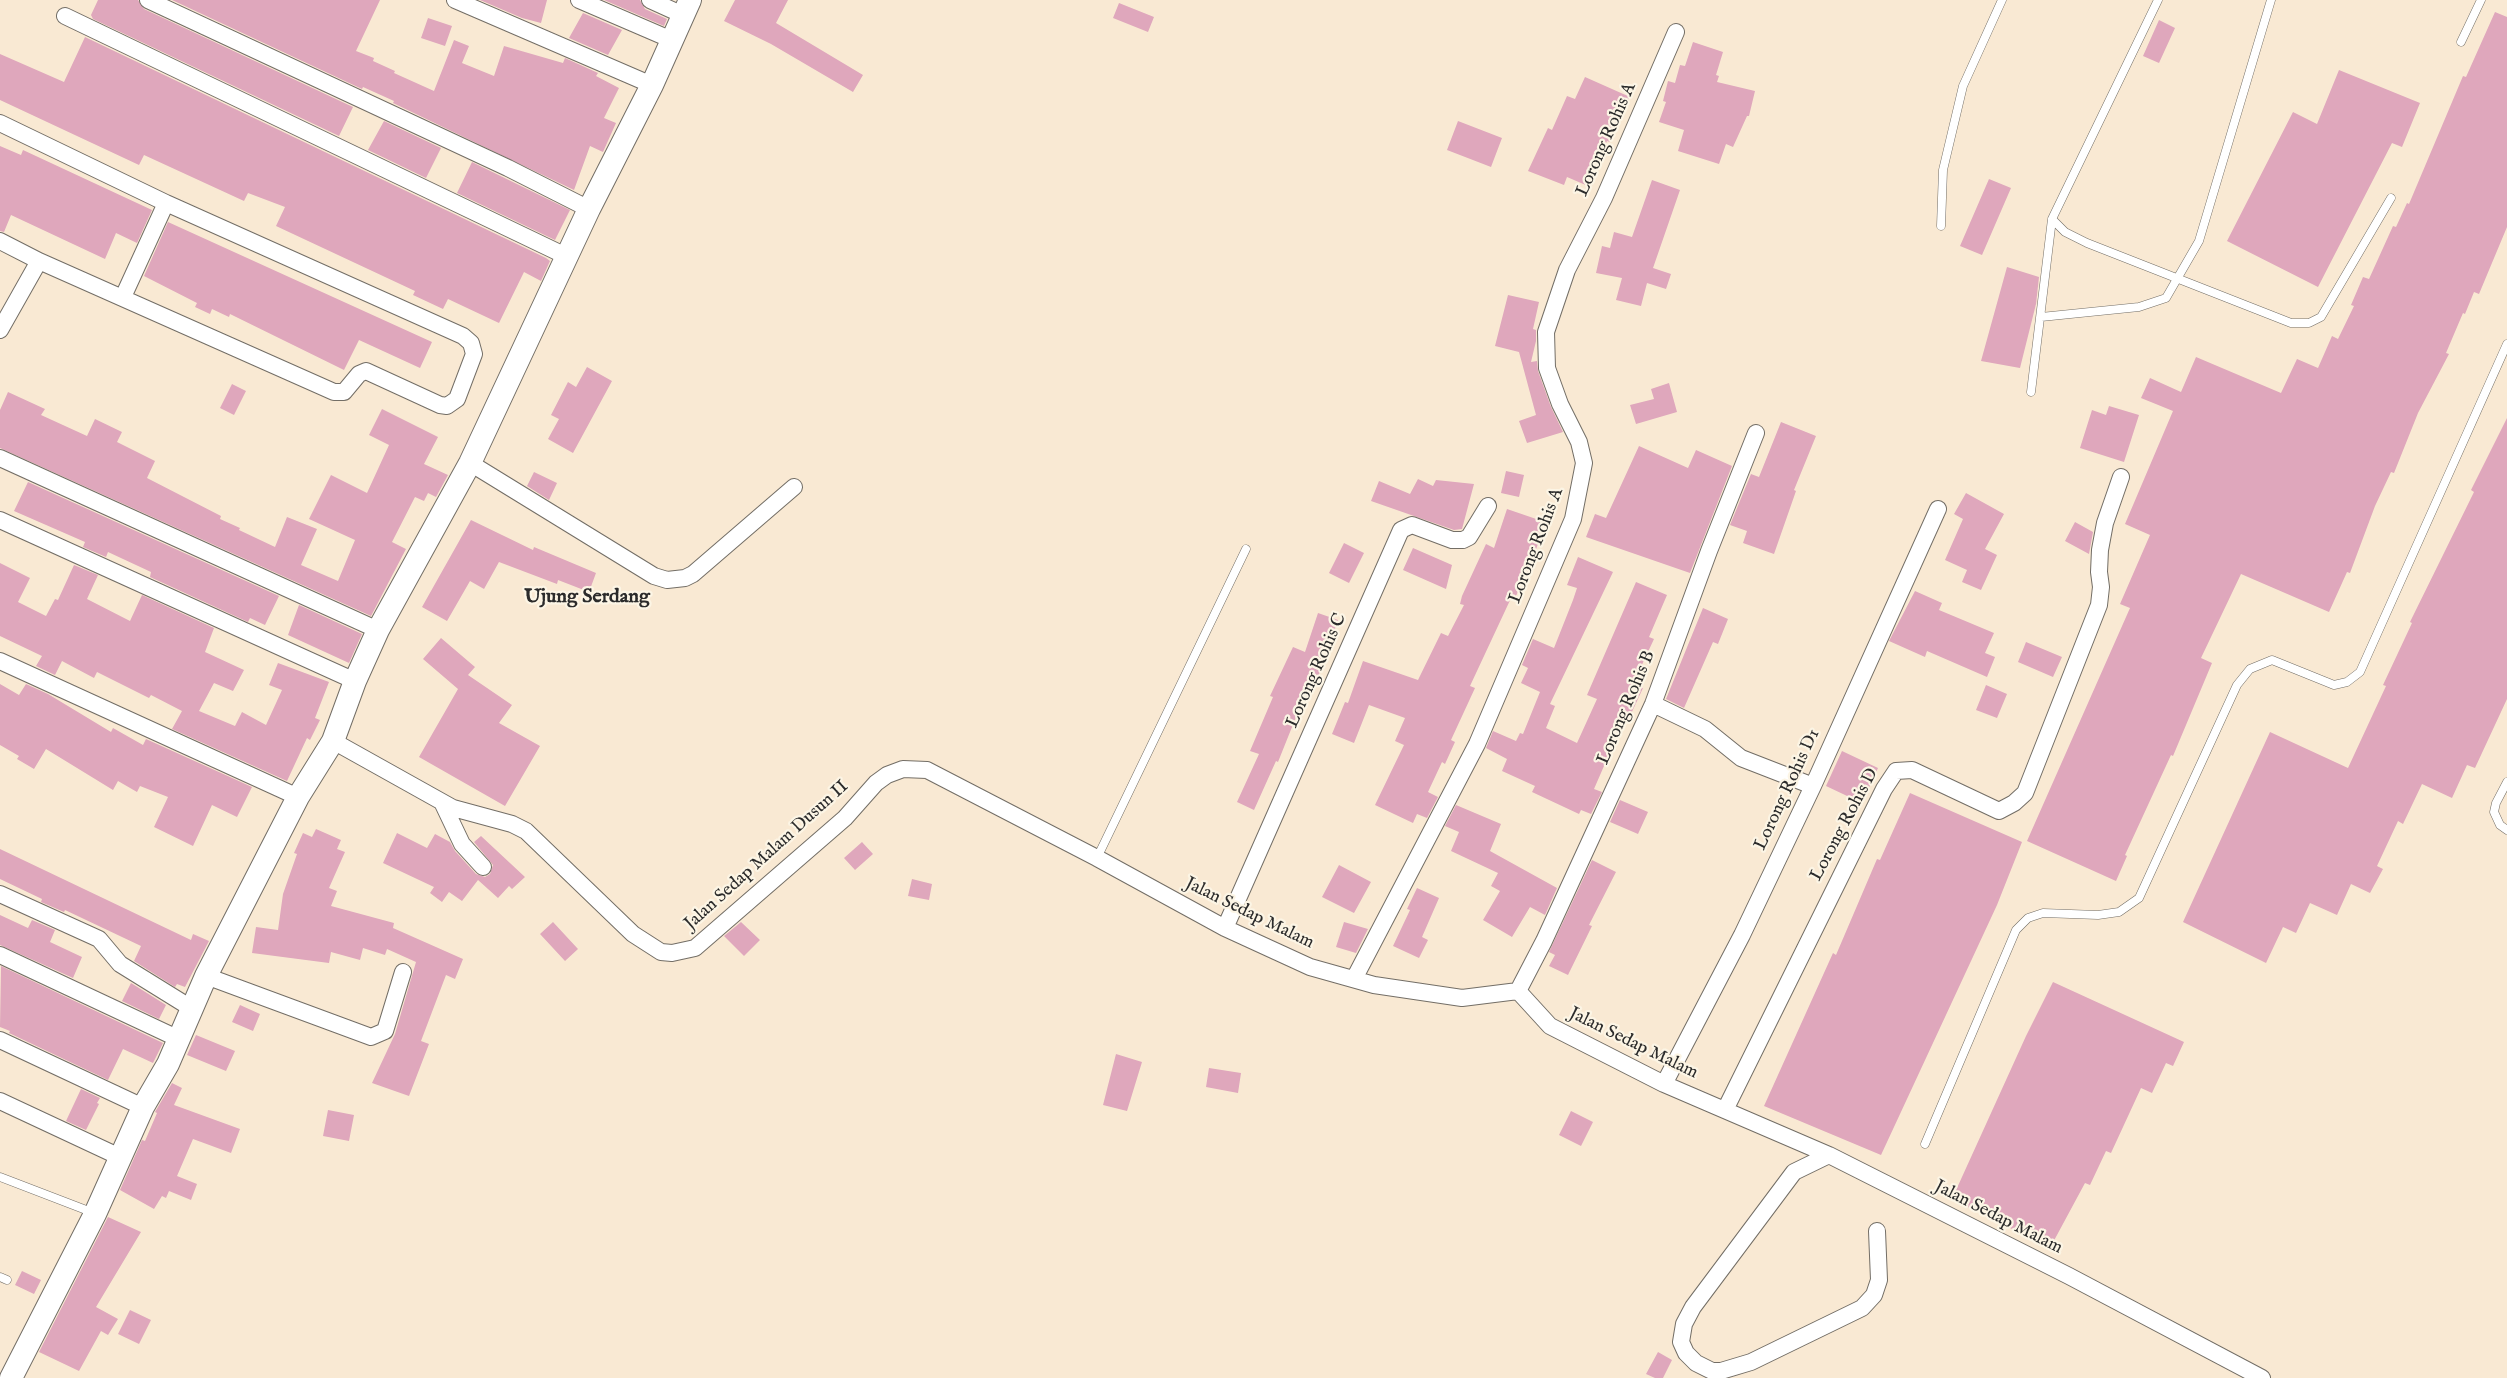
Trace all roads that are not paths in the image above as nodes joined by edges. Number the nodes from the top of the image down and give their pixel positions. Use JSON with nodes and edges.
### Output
{"nodes":[{"id":1,"x":148,"y":0,"type":"edge"},
{"id":2,"x":579,"y":0,"type":"edge"},
{"id":3,"x":650,"y":0,"type":"edge"},
{"id":4,"x":2002,"y":0,"type":"edge"},
{"id":5,"x":2158,"y":0,"type":"edge"},
{"id":6,"x":2271,"y":0,"type":"edge"},
{"id":7,"x":2481,"y":0,"type":"edge"},
{"id":8,"x":461,"y":1,"type":"edge"},
{"id":9,"x":687,"y":7,"type":"edge"},
{"id":10,"x":65,"y":16,"type":"dead end"},
{"id":11,"x":1676,"y":32,"type":"dead end"},
{"id":12,"x":672,"y":40,"type":"junction"},
{"id":13,"x":2461,"y":42,"type":"dead end"},
{"id":14,"x":652,"y":85,"type":"junction"},
{"id":15,"x":0,"y":123,"type":"edge"},
{"id":16,"x":2390,"y":198,"type":"dead end"},
{"id":17,"x":166,"y":203,"type":"junction"},
{"id":18,"x":589,"y":209,"type":"junction"},
{"id":19,"x":2052,"y":219,"type":"junction"},
{"id":20,"x":1942,"y":226,"type":"dead end"},
{"id":21,"x":0,"y":241,"type":"edge"},
{"id":22,"x":568,"y":257,"type":"junction"},
{"id":23,"x":39,"y":261,"type":"junction"},
{"id":24,"x":2178,"y":279,"type":"junction"},
{"id":25,"x":123,"y":297,"type":"junction"},
{"id":26,"x":2041,"y":317,"type":"junction"},
{"id":27,"x":0,"y":330,"type":"edge"},
{"id":28,"x":2507,"y":344,"type":"edge"},
{"id":29,"x":2031,"y":392,"type":"dead end"},
{"id":30,"x":1756,"y":433,"type":"dead end"},
{"id":31,"x":0,"y":458,"type":"edge"},
{"id":32,"x":470,"y":463,"type":"junction"},
{"id":33,"x":2121,"y":477,"type":"dead end"},
{"id":34,"x":794,"y":487,"type":"dead end"},
{"id":35,"x":1488,"y":506,"type":"dead end"},
{"id":36,"x":1938,"y":508,"type":"dead end"},
{"id":37,"x":0,"y":520,"type":"edge"},
{"id":38,"x":1246,"y":549,"type":"dead end"},
{"id":39,"x":378,"y":630,"type":"junction"},
{"id":40,"x":0,"y":661,"type":"edge"},
{"id":41,"x":355,"y":681,"type":"junction"},
{"id":42,"x":1653,"y":704,"type":"junction"},
{"id":43,"x":333,"y":741,"type":"junction"},
{"id":44,"x":926,"y":770,"type":"joint"},
{"id":45,"x":2507,"y":782,"type":"edge"},
{"id":46,"x":1813,"y":786,"type":"junction"},
{"id":47,"x":298,"y":797,"type":"junction"},
{"id":48,"x":442,"y":802,"type":"junction"},
{"id":49,"x":2507,"y":830,"type":"edge"},
{"id":50,"x":1097,"y":858,"type":"junction"},
{"id":51,"x":483,"y":867,"type":"dead end"},
{"id":52,"x":0,"y":894,"type":"edge"},
{"id":53,"x":1225,"y":928,"type":"junction"},
{"id":54,"x":0,"y":955,"type":"edge"},
{"id":55,"x":403,"y":972,"type":"dead end"},
{"id":56,"x":206,"y":976,"type":"junction"},
{"id":57,"x":1354,"y":979,"type":"junction"},
{"id":58,"x":1518,"y":991,"type":"junction"},
{"id":59,"x":191,"y":1008,"type":"junction"},
{"id":60,"x":179,"y":1039,"type":"junction"},
{"id":61,"x":0,"y":1040,"type":"edge"},
{"id":62,"x":1664,"y":1084,"type":"junction"},
{"id":63,"x":0,"y":1101,"type":"edge"},
{"id":64,"x":143,"y":1107,"type":"junction"},
{"id":65,"x":1725,"y":1110,"type":"junction"},
{"id":66,"x":1925,"y":1144,"type":"dead end"},
{"id":67,"x":1829,"y":1155,"type":"junction"},
{"id":68,"x":122,"y":1158,"type":"junction"},
{"id":69,"x":0,"y":1177,"type":"edge"},
{"id":70,"x":96,"y":1214,"type":"junction"},
{"id":71,"x":1876,"y":1232,"type":"dead end"},
{"id":72,"x":11,"y":1378,"type":"edge"},
{"id":73,"x":2262,"y":1378,"type":"edge"}],
"edges":[{"from":1,"to":18,"type":"street"},
{"from":2,"to":12,"type":"street"},
{"from":3,"to":9,"type":"street"},
{"from":4,"to":20,"type":"lane"},
{"from":5,"to":19,"type":"lane"},
{"from":6,"to":24,"type":"lane"},
{"from":7,"to":13,"type":"lane"},
{"from":8,"to":14,"type":"street"},
{"from":9,"to":12,"type":"main road"},
{"from":10,"to":22,"type":"street"},
{"from":11,"to":57,"type":"street","name":"Lorong Rohis A"},
{"from":12,"to":14,"type":"main road"},
{"from":14,"to":18,"type":"main road"},
{"from":15,"to":17,"type":"street"},
{"from":16,"to":24,"type":"lane"},
{"from":17,"to":25,"type":"street"},
{"from":17,"to":25,"type":"street"},
{"from":18,"to":22,"type":"main road"},
{"from":19,"to":24,"type":"lane"},
{"from":19,"to":26,"type":"lane"},
{"from":21,"to":23,"type":"street"},
{"from":22,"to":32,"type":"main road"},
{"from":23,"to":25,"type":"street"},
{"from":23,"to":27,"type":"street"},
{"from":24,"to":26,"type":"lane"},
{"from":26,"to":29,"type":"lane"},
{"from":28,"to":66,"type":"lane"},
{"from":30,"to":42,"type":"street","name":"Lorong Rohis B"},
{"from":31,"to":39,"type":"street"},
{"from":32,"to":34,"type":"street"},
{"from":32,"to":39,"type":"main road"},
{"from":33,"to":65,"type":"street","name":"Lorong Rohis D"},
{"from":35,"to":53,"type":"street","name":"Lorong Rohis C"},
{"from":36,"to":46,"type":"street","name":"Lorong Rohis D1"},
{"from":37,"to":41,"type":"street"},
{"from":38,"to":50,"type":"lane"},
{"from":39,"to":41,"type":"main road"},
{"from":40,"to":47,"type":"street"},
{"from":41,"to":43,"type":"main road"},
{"from":42,"to":46,"type":"street"},
{"from":42,"to":58,"type":"street","name":"Lorong Rohis B"},
{"from":43,"to":47,"type":"main road"},
{"from":43,"to":48,"type":"street","name":"Jalan Sedap Malam Dusun II"},
{"from":44,"to":48,"type":"street","name":"Jalan Sedap Malam Dusun II"},
{"from":44,"to":50,"type":"street","name":"Jalan Sedap Malam"},
{"from":45,"to":49,"type":"lane"},
{"from":46,"to":62,"type":"street","name":"Lorong Rohis D1"},
{"from":47,"to":56,"type":"main road"},
{"from":48,"to":51,"type":"street"},
{"from":50,"to":53,"type":"street","name":"Jalan Sedap Malam"},
{"from":52,"to":59,"type":"street"},
{"from":53,"to":57,"type":"street","name":"Jalan Sedap Malam"},
{"from":54,"to":60,"type":"street"},
{"from":55,"to":56,"type":"street"},
{"from":56,"to":59,"type":"main road"},
{"from":57,"to":58,"type":"street","name":"Jalan Sedap Malam"},
{"from":58,"to":62,"type":"street","name":"Jalan Sedap Malam"},
{"from":59,"to":60,"type":"main road"},
{"from":60,"to":64,"type":"main road"},
{"from":61,"to":64,"type":"street"},
{"from":62,"to":65,"type":"street","name":"Jalan Sedap Malam"},
{"from":63,"to":68,"type":"street"},
{"from":64,"to":68,"type":"main road"},
{"from":65,"to":67,"type":"street","name":"Jalan Sedap Malam"},
{"from":67,"to":71,"type":"street"},
{"from":67,"to":73,"type":"street","name":"Jalan Sedap Malam"},
{"from":68,"to":70,"type":"main road"},
{"from":69,"to":70,"type":"lane"},
{"from":70,"to":72,"type":"main road"}]}
